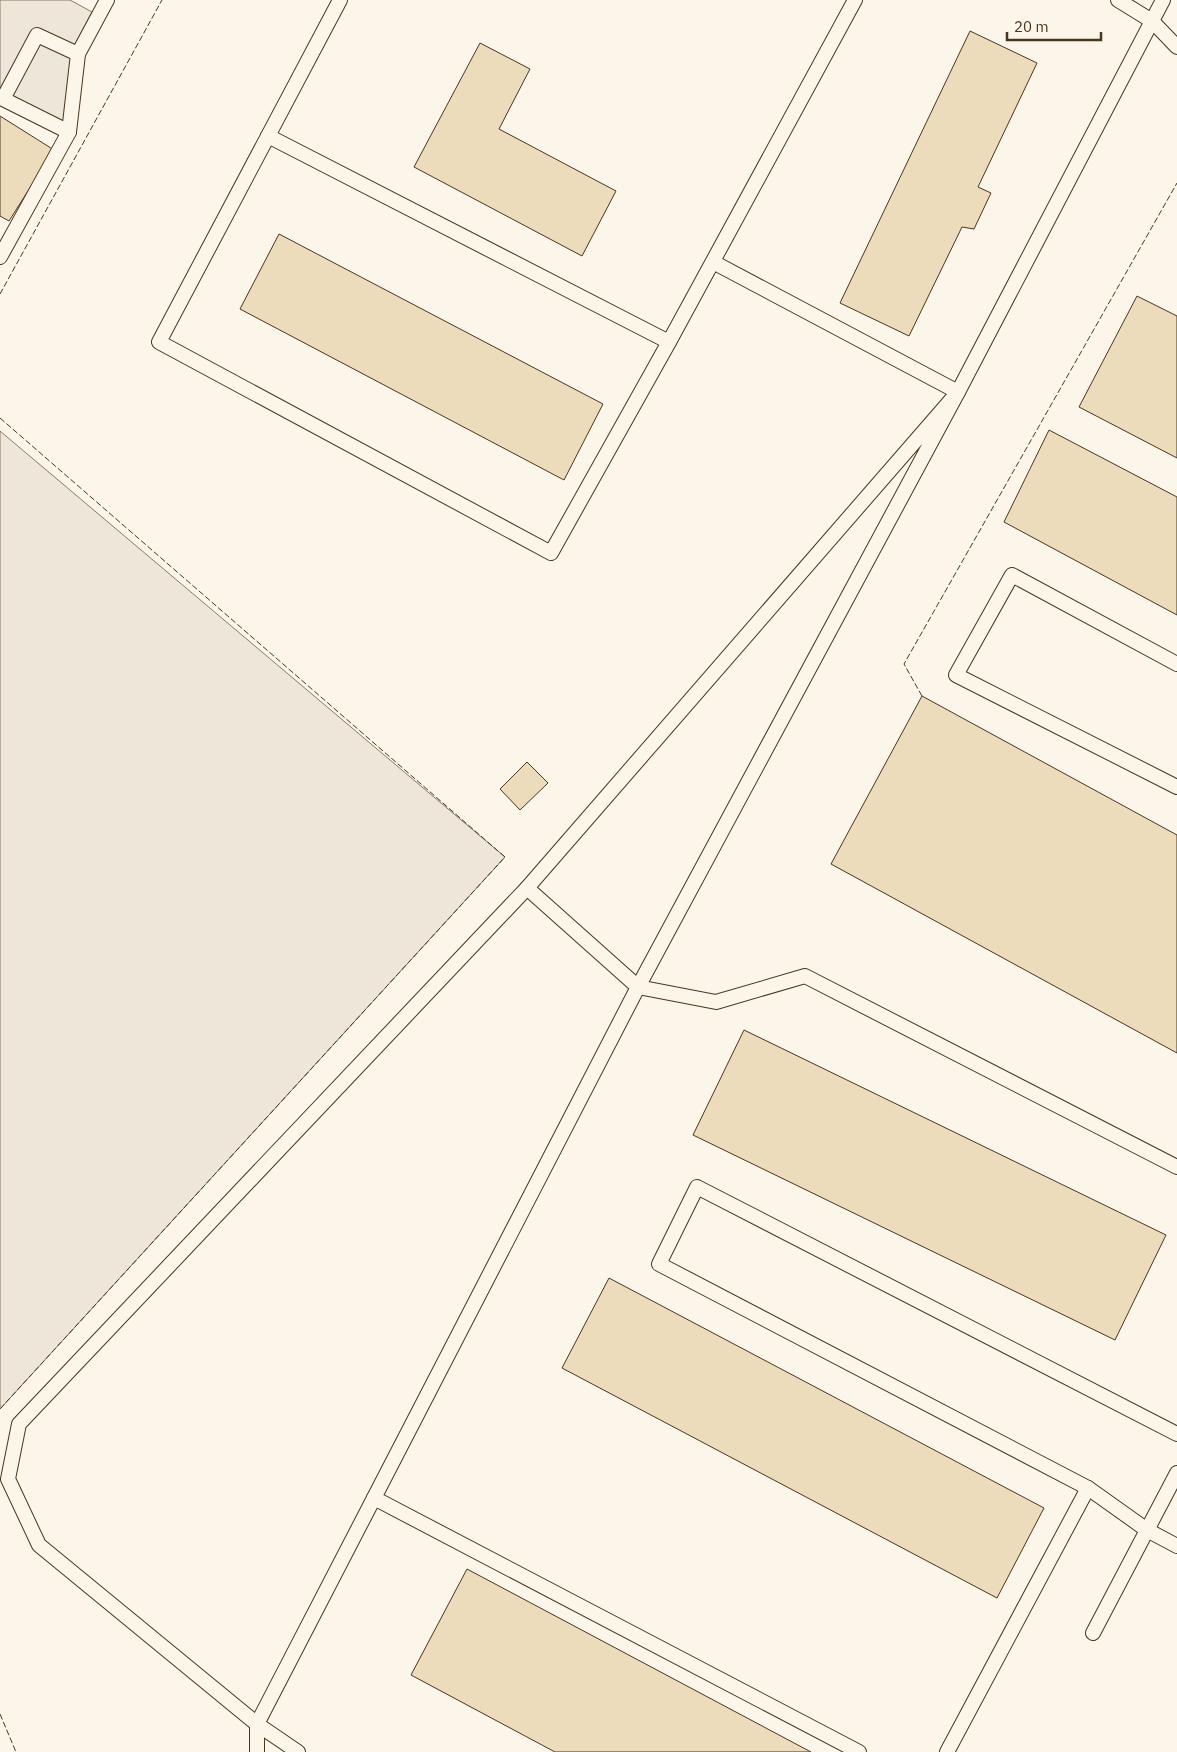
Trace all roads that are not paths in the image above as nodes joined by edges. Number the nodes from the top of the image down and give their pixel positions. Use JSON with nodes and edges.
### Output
{"nodes":[{"id":1,"x":340,"y":0,"type":"edge"},
{"id":2,"x":855,"y":0,"type":"edge"},
{"id":3,"x":1118,"y":0,"type":"edge"},
{"id":4,"x":1163,"y":0,"type":"edge"},
{"id":5,"x":102,"y":2,"type":"edge"},
{"id":6,"x":1152,"y":21,"type":"junction"},
{"id":7,"x":1177,"y":47,"type":"edge"},
{"id":8,"x":78,"y":54,"type":"junction"},
{"id":9,"x":69,"y":132,"type":"junction"},
{"id":10,"x":268,"y":136,"type":"junction"},
{"id":11,"x":5,"y":238,"type":"edge"},
{"id":12,"x":0,"y":257,"type":"edge"},
{"id":13,"x":713,"y":262,"type":"junction"},
{"id":14,"x":669,"y":342,"type":"junction"},
{"id":15,"x":958,"y":392,"type":"junction"},
{"id":16,"x":1177,"y":664,"type":"edge"},
{"id":17,"x":1177,"y":787,"type":"edge"},
{"id":18,"x":527,"y":888,"type":"junction"},
{"id":19,"x":638,"y":987,"type":"junction"},
{"id":20,"x":1177,"y":1167,"type":"edge"},
{"id":21,"x":1177,"y":1434,"type":"edge"},
{"id":22,"x":1177,"y":1473,"type":"edge"},
{"id":23,"x":1088,"y":1488,"type":"junction"},
{"id":24,"x":374,"y":1498,"type":"junction"},
{"id":25,"x":1147,"y":1530,"type":"junction"},
{"id":26,"x":1177,"y":1546,"type":"edge"},
{"id":27,"x":1093,"y":1632,"type":"dead end"},
{"id":28,"x":258,"y":1724,"type":"junction"},
{"id":29,"x":257,"y":1752,"type":"edge"},
{"id":30,"x":298,"y":1752,"type":"edge"},
{"id":31,"x":859,"y":1752,"type":"edge"},
{"id":32,"x":946,"y":1752,"type":"edge"}],
"edges":[{"from":1,"to":10,"type":"lane"},
{"from":2,"to":13,"type":"lane"},
{"from":3,"to":6,"type":"lane"},
{"from":4,"to":6,"type":"lane"},
{"from":5,"to":8,"type":"lane"},
{"from":6,"to":7,"type":"lane"},
{"from":6,"to":15,"type":"lane"},
{"from":8,"to":9,"type":"lane"},
{"from":8,"to":9,"type":"lane"},
{"from":9,"to":11,"type":"lane"},
{"from":10,"to":14,"type":"lane"},
{"from":10,"to":14,"type":"lane"},
{"from":11,"to":12,"type":"lane"},
{"from":13,"to":14,"type":"lane"},
{"from":13,"to":15,"type":"lane"},
{"from":15,"to":18,"type":"lane"},
{"from":15,"to":19,"type":"lane"},
{"from":16,"to":17,"type":"lane"},
{"from":18,"to":19,"type":"lane"},
{"from":18,"to":28,"type":"lane"},
{"from":19,"to":20,"type":"lane"},
{"from":19,"to":24,"type":"lane"},
{"from":21,"to":23,"type":"lane"},
{"from":22,"to":25,"type":"lane"},
{"from":23,"to":25,"type":"lane"},
{"from":23,"to":32,"type":"lane"},
{"from":24,"to":28,"type":"lane"},
{"from":24,"to":31,"type":"lane"},
{"from":25,"to":26,"type":"lane"},
{"from":25,"to":27,"type":"lane"},
{"from":28,"to":29,"type":"lane"},
{"from":28,"to":30,"type":"lane"}]}
